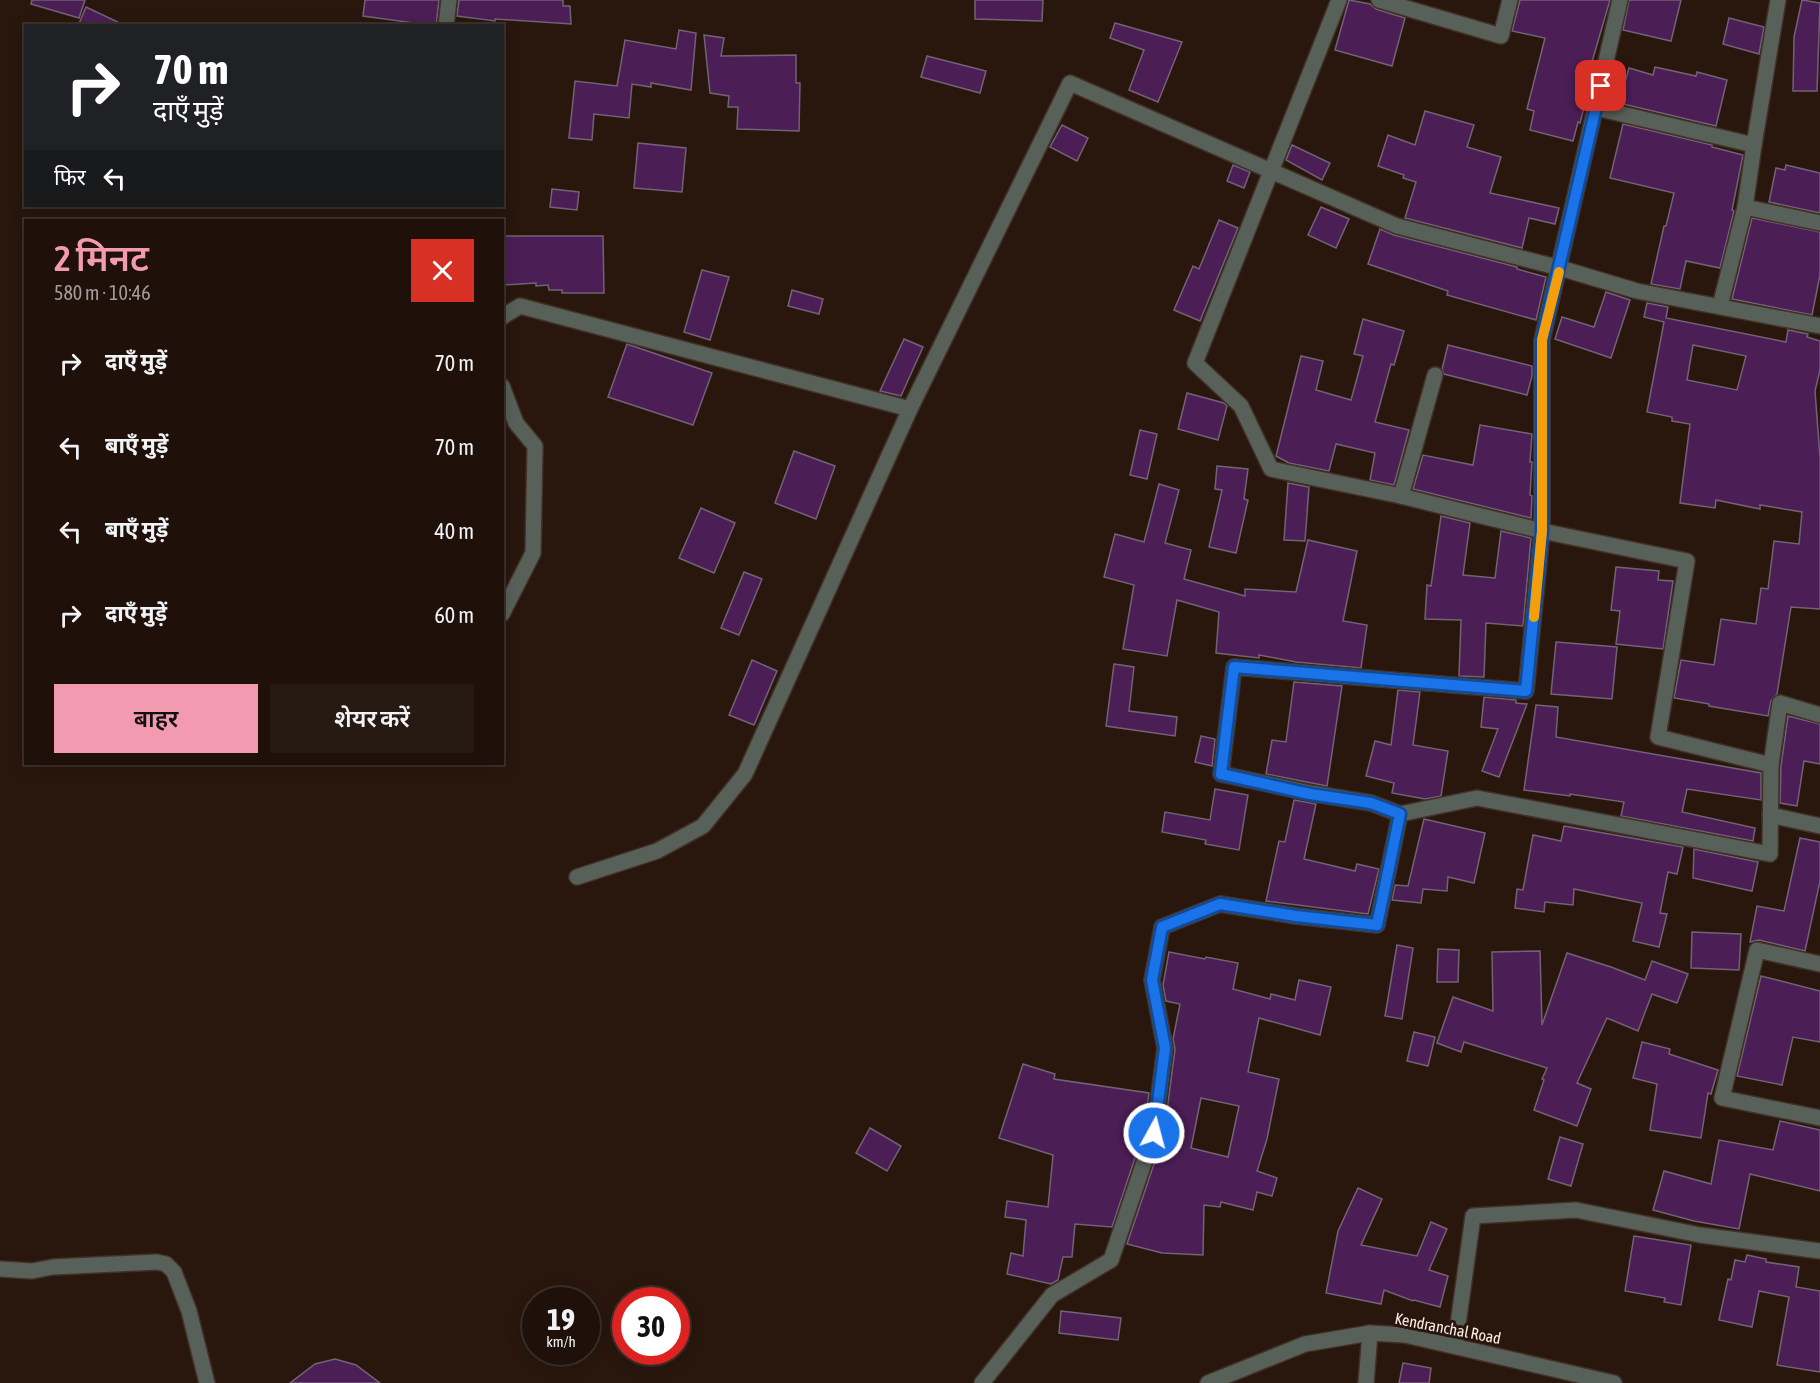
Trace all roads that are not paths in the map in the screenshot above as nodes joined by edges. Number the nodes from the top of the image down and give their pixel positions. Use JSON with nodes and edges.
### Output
{"nodes":[{"id":1,"x":449,"y":0,"type":"edge"},
{"id":2,"x":1339,"y":0,"type":"edge"},
{"id":3,"x":1379,"y":0,"type":"edge"},
{"id":4,"x":1510,"y":0,"type":"edge"},
{"id":5,"x":1620,"y":0,"type":"edge"},
{"id":6,"x":1778,"y":0,"type":"edge"},
{"id":7,"x":447,"y":24,"type":"edge"},
{"id":8,"x":1596,"y":108,"type":"junction"},
{"id":9,"x":1754,"y":145,"type":"junction"},
{"id":10,"x":1272,"y":171,"type":"junction"},
{"id":11,"x":1745,"y":207,"type":"junction"},
{"id":12,"x":1820,"y":223,"type":"edge"},
{"id":13,"x":1560,"y":268,"type":"junction"},
{"id":14,"x":1720,"y":306,"type":"junction"},
{"id":15,"x":504,"y":317,"type":"edge"},
{"id":16,"x":1820,"y":326,"type":"edge"},
{"id":17,"x":1435,"y":375,"type":"dead end"},
{"id":18,"x":504,"y":391,"type":"edge"},
{"id":19,"x":910,"y":409,"type":"junction"},
{"id":20,"x":1401,"y":495,"type":"junction"},
{"id":21,"x":1542,"y":531,"type":"junction"},
{"id":22,"x":504,"y":611,"type":"edge"},
{"id":23,"x":1820,"y":715,"type":"edge"},
{"id":24,"x":1771,"y":765,"type":"junction"},
{"id":25,"x":1400,"y":814,"type":"junction"},
{"id":26,"x":1770,"y":815,"type":"junction"},
{"id":27,"x":1820,"y":826,"type":"edge"},
{"id":28,"x":577,"y":877,"type":"dead end"},
{"id":29,"x":1820,"y":964,"type":"edge"},
{"id":30,"x":1820,"y":1118,"type":"edge"},
{"id":31,"x":1820,"y":1251,"type":"edge"},
{"id":32,"x":0,"y":1269,"type":"edge"},
{"id":33,"x":1370,"y":1333,"type":"junction"},
{"id":34,"x":1455,"y":1346,"type":"junction"},
{"id":35,"x":207,"y":1383,"type":"edge"},
{"id":36,"x":982,"y":1383,"type":"edge"},
{"id":37,"x":1208,"y":1383,"type":"edge"},
{"id":38,"x":1366,"y":1383,"type":"edge"},
{"id":39,"x":1614,"y":1383,"type":"edge"}],
"edges":[{"from":1,"to":7,"type":"street"},
{"from":2,"to":10,"type":"street"},
{"from":3,"to":4,"type":"street"},
{"from":5,"to":8,"type":"street"},
{"from":6,"to":9,"type":"street"},
{"from":8,"to":9,"type":"street"},
{"from":8,"to":13,"type":"street"},
{"from":9,"to":11,"type":"street"},
{"from":10,"to":13,"type":"street"},
{"from":10,"to":19,"type":"street"},
{"from":10,"to":20,"type":"street"},
{"from":11,"to":12,"type":"street"},
{"from":11,"to":14,"type":"street"},
{"from":13,"to":14,"type":"street"},
{"from":13,"to":21,"type":"street"},
{"from":14,"to":16,"type":"street"},
{"from":15,"to":19,"type":"street"},
{"from":17,"to":20,"type":"street"},
{"from":18,"to":22,"type":"street"},
{"from":19,"to":28,"type":"street"},
{"from":20,"to":21,"type":"street"},
{"from":21,"to":24,"type":"street"},
{"from":21,"to":25,"type":"street"},
{"from":23,"to":24,"type":"street"},
{"from":24,"to":26,"type":"street"},
{"from":25,"to":26,"type":"street"},
{"from":25,"to":36,"type":"street"},
{"from":26,"to":27,"type":"street"},
{"from":29,"to":30,"type":"street"},
{"from":31,"to":34,"type":"street"},
{"from":32,"to":35,"type":"street"},
{"from":33,"to":34,"type":"street","name":"Kendranchal Road"},
{"from":33,"to":37,"type":"street","name":"Kendranchal Road"},
{"from":33,"to":38,"type":"street"},
{"from":34,"to":39,"type":"street","name":"Kendranchal Road"}]}
